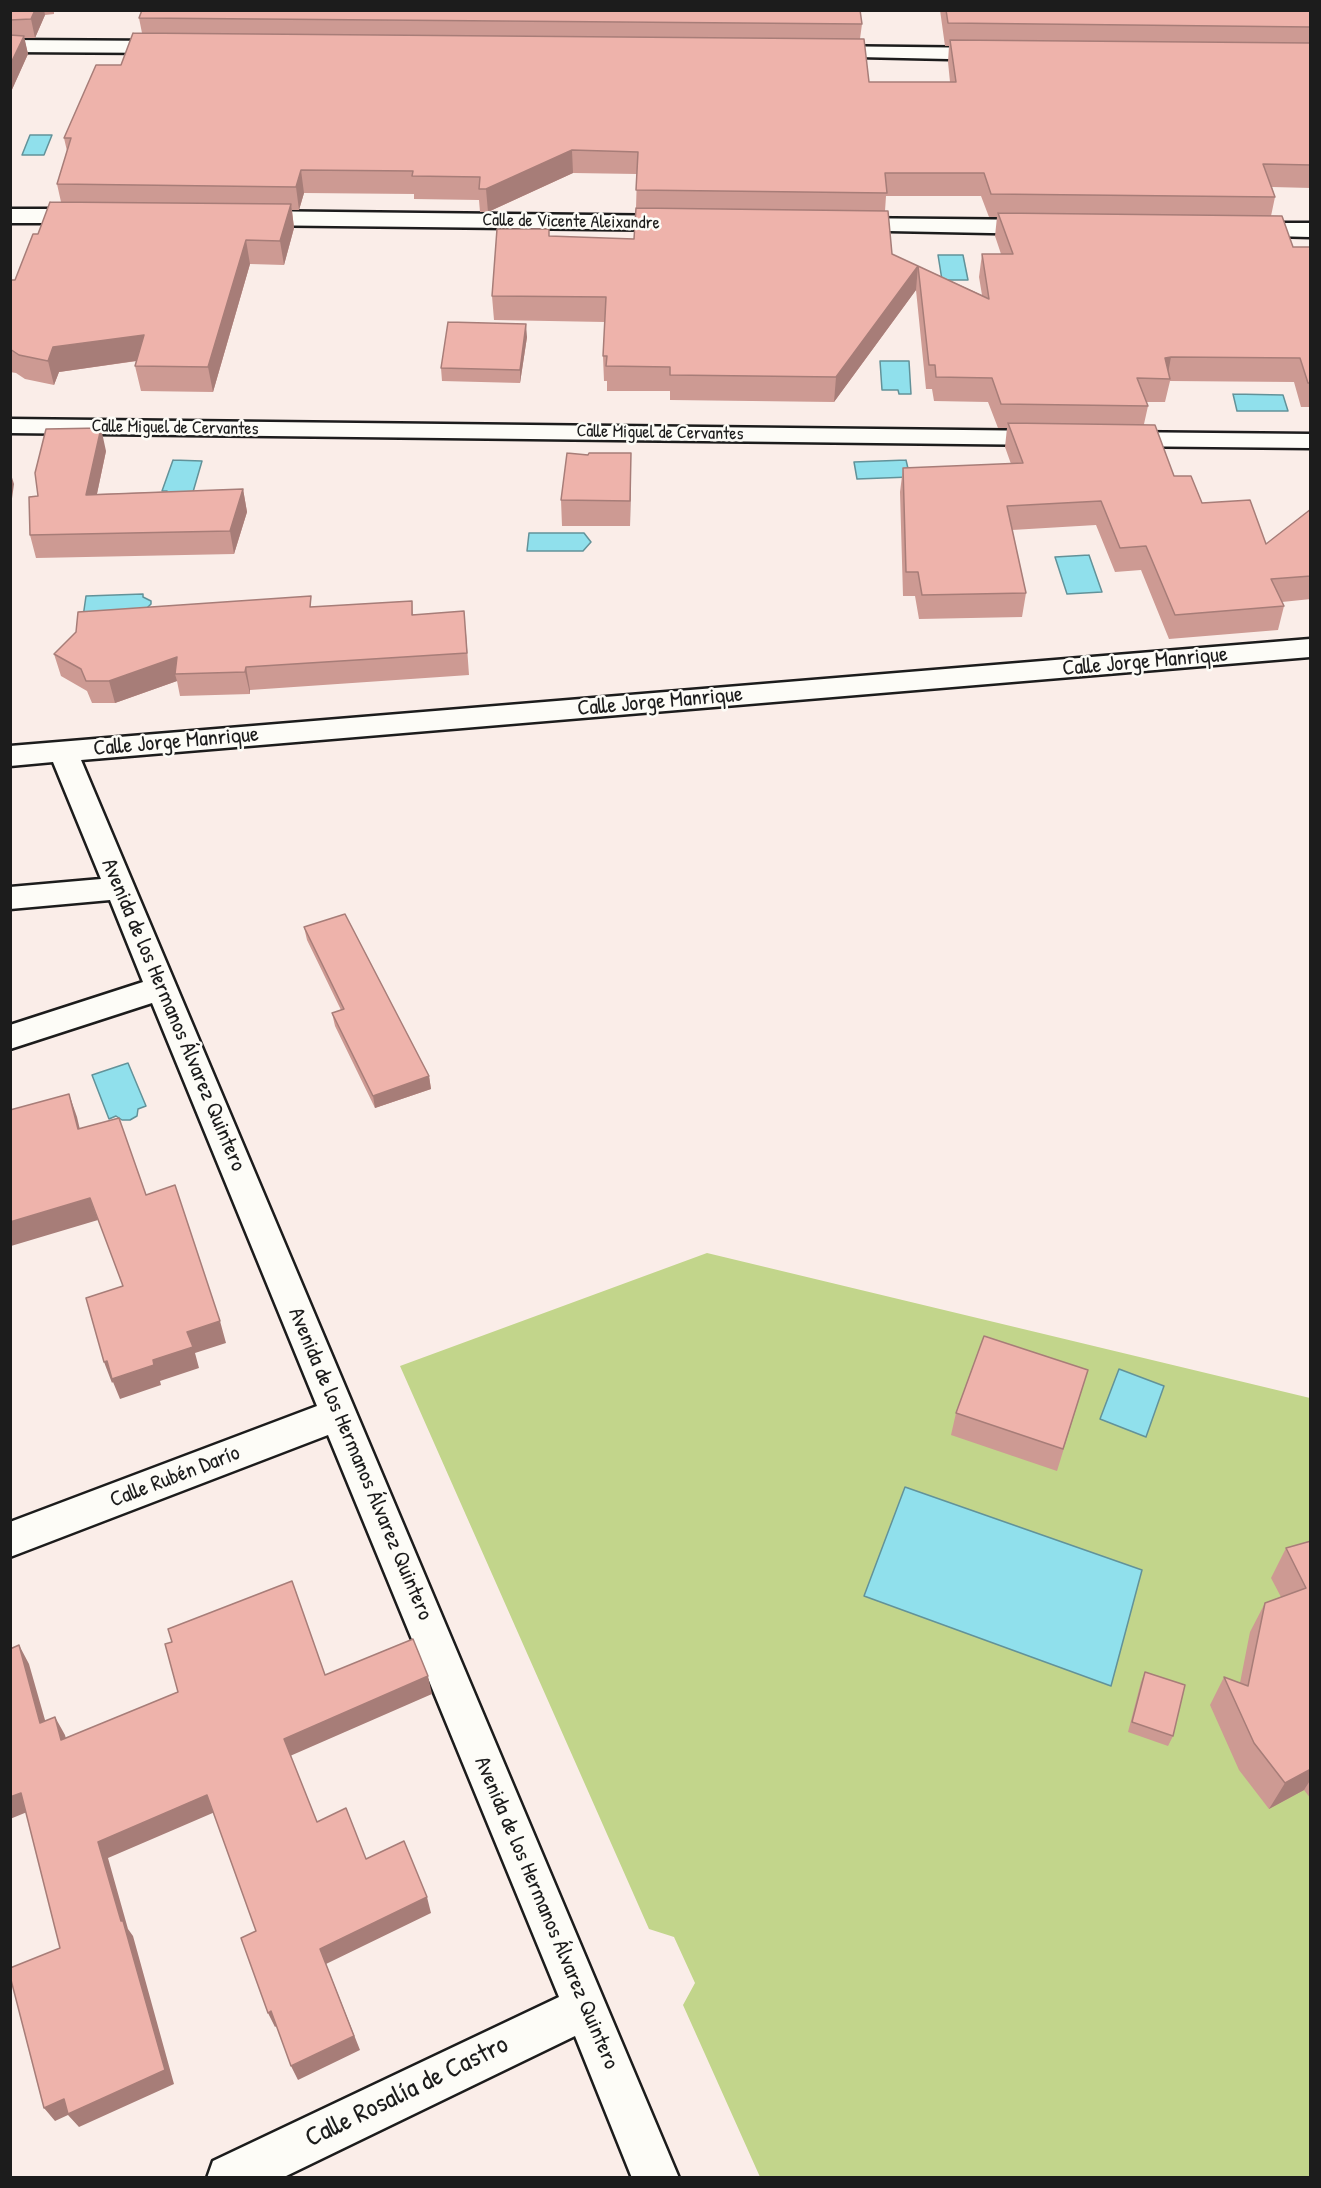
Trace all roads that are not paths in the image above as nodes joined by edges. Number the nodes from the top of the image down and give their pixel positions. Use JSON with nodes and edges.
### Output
{"nodes":[{"id":1,"x":10,"y":46,"type":"edge"},
{"id":2,"x":189,"y":47,"type":"edge"},
{"id":3,"x":798,"y":52,"type":"edge"},
{"id":4,"x":1012,"y":54,"type":"edge"},
{"id":5,"x":10,"y":216,"type":"edge"},
{"id":6,"x":106,"y":217,"type":"edge"},
{"id":7,"x":225,"y":218,"type":"edge"},
{"id":8,"x":702,"y":224,"type":"edge"},
{"id":9,"x":822,"y":225,"type":"edge"},
{"id":10,"x":1060,"y":228,"type":"edge"},
{"id":11,"x":1227,"y":230,"type":"edge"},
{"id":12,"x":1311,"y":230,"type":"edge"},
{"id":13,"x":10,"y":426,"type":"edge"},
{"id":14,"x":1311,"y":441,"type":"edge"},
{"id":15,"x":1311,"y":648,"type":"edge"},
{"id":16,"x":63,"y":751,"type":"junction"},
{"id":17,"x":10,"y":756,"type":"edge"},
{"id":18,"x":120,"y":888,"type":"junction"},
{"id":19,"x":10,"y":898,"type":"edge"},
{"id":20,"x":162,"y":988,"type":"junction"},
{"id":21,"x":10,"y":1037,"type":"edge"},
{"id":22,"x":339,"y":1414,"type":"junction"},
{"id":23,"x":10,"y":1540,"type":"edge"},
{"id":24,"x":585,"y":2008,"type":"junction"},
{"id":25,"x":230,"y":2178,"type":"edge"},
{"id":26,"x":656,"y":2178,"type":"edge"}],
"edges":[{"from":1,"to":2,"type":"street"},
{"from":3,"to":4,"type":"street"},
{"from":5,"to":6,"type":"street"},
{"from":7,"to":8,"type":"street","name":"Calle de Vicente Aleixandre"},
{"from":9,"to":10,"type":"street"},
{"from":11,"to":12,"type":"street"},
{"from":13,"to":14,"type":"street","name":"Calle Miguel de Cervantes"},
{"from":15,"to":16,"type":"street","name":"Calle Jorge Manrique"},
{"from":16,"to":17,"type":"street","name":"Calle Jorge Manrique"},
{"from":16,"to":18,"type":"street","name":"Avenida de los Hermanos Álvarez Quintero"},
{"from":18,"to":19,"type":"street"},
{"from":18,"to":20,"type":"street","name":"Avenida de los Hermanos Álvarez Quintero"},
{"from":20,"to":21,"type":"street"},
{"from":20,"to":22,"type":"street","name":"Avenida de los Hermanos Álvarez Quintero"},
{"from":22,"to":23,"type":"street","name":"Calle Rubén Darío"},
{"from":22,"to":24,"type":"street","name":"Avenida de los Hermanos Álvarez Quintero"},
{"from":24,"to":25,"type":"street","name":"Calle Rosalía de Castro"},
{"from":24,"to":26,"type":"street","name":"Avenida de los Hermanos Álvarez Quintero"}]}
